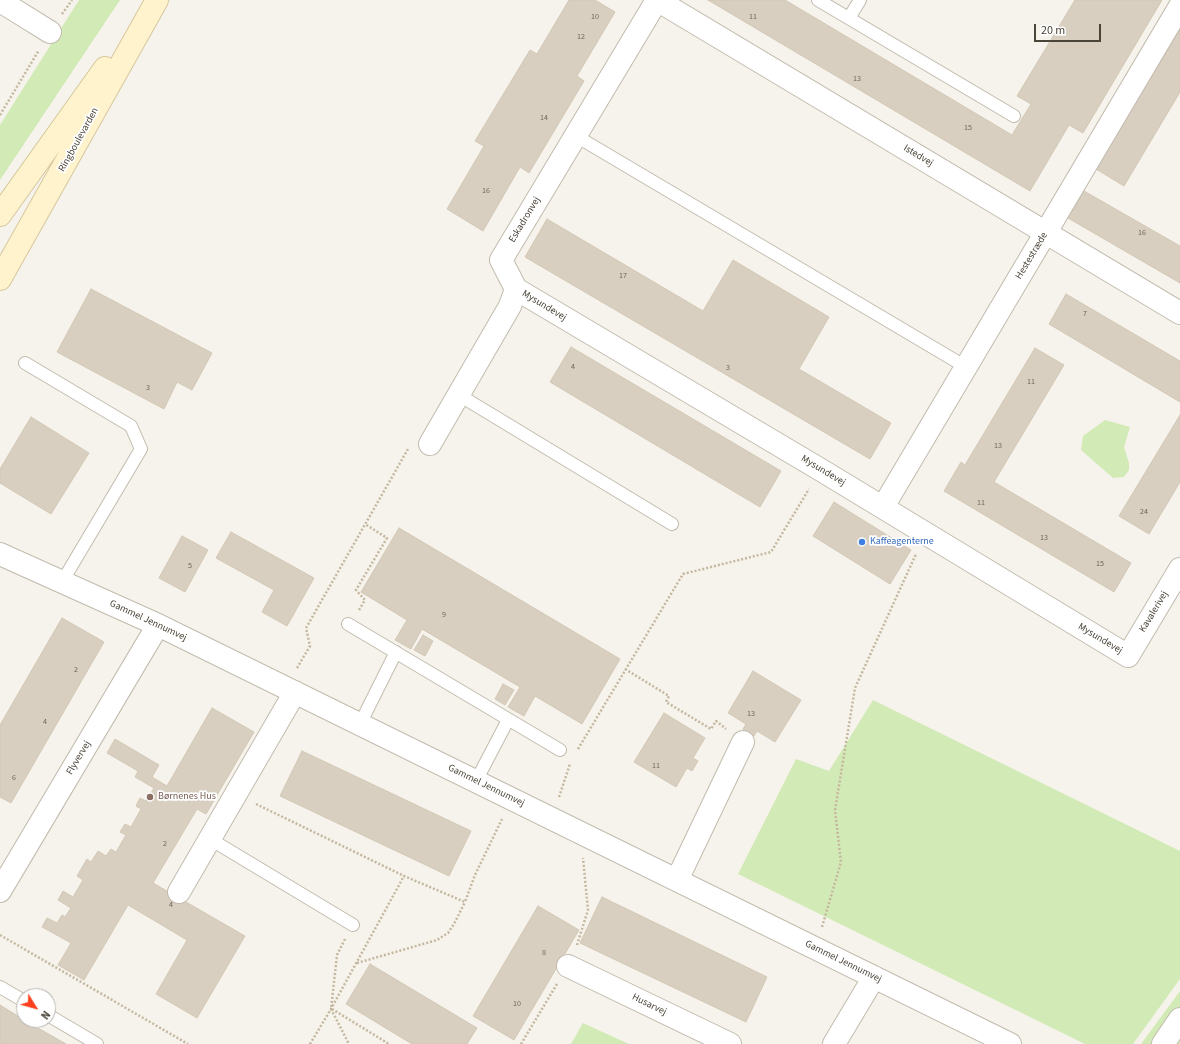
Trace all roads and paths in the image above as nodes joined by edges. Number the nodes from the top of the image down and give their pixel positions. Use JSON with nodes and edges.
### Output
{"nodes":[{"id":1,"x":72,"y":0,"type":"edge"},
{"id":2,"x":154,"y":0,"type":"edge"},
{"id":3,"x":157,"y":0,"type":"edge"},
{"id":4,"x":657,"y":0,"type":"edge"},
{"id":5,"x":818,"y":0,"type":"edge"},
{"id":6,"x":860,"y":0,"type":"edge"},
{"id":7,"x":0,"y":1,"type":"edge"},
{"id":8,"x":1180,"y":6,"type":"edge"},
{"id":9,"x":849,"y":18,"type":"junction"},
{"id":10,"x":50,"y":32,"type":"junction"},
{"id":11,"x":0,"y":115,"type":"edge"},
{"id":12,"x":1014,"y":116,"type":"dead end"},
{"id":13,"x":576,"y":136,"type":"junction"},
{"id":14,"x":0,"y":215,"type":"edge"},
{"id":15,"x":1046,"y":232,"type":"junction"},
{"id":16,"x":0,"y":279,"type":"edge"},
{"id":17,"x":516,"y":289,"type":"junction"},
{"id":18,"x":1180,"y":313,"type":"edge"},
{"id":19,"x":25,"y":363,"type":"dead end"},
{"id":20,"x":966,"y":367,"type":"junction"},
{"id":21,"x":459,"y":395,"type":"junction"},
{"id":22,"x":430,"y":444,"type":"joint"},
{"id":23,"x":821,"y":470,"type":"junction"},
{"id":24,"x":883,"y":507,"type":"junction"},
{"id":25,"x":365,"y":524,"type":"junction"},
{"id":26,"x":672,"y":524,"type":"dead end"},
{"id":27,"x":926,"y":533,"type":"junction"},
{"id":28,"x":0,"y":554,"type":"edge"},
{"id":29,"x":1180,"y":569,"type":"edge"},
{"id":30,"x":62,"y":582,"type":"junction"},
{"id":31,"x":349,"y":624,"type":"joint"},
{"id":32,"x":158,"y":625,"type":"junction"},
{"id":33,"x":396,"y":652,"type":"junction"},
{"id":34,"x":1128,"y":656,"type":"joint"},
{"id":35,"x":625,"y":669,"type":"junction"},
{"id":36,"x":290,"y":690,"type":"junction"},
{"id":37,"x":508,"y":720,"type":"junction"},
{"id":38,"x":360,"y":724,"type":"junction"},
{"id":39,"x":743,"y":742,"type":"joint"},
{"id":40,"x":560,"y":750,"type":"dead end"},
{"id":41,"x":575,"y":754,"type":"dead end"},
{"id":42,"x":570,"y":763,"type":"dead end"},
{"id":43,"x":476,"y":782,"type":"junction"},
{"id":44,"x":236,"y":794,"type":"junction"},
{"id":45,"x":511,"y":799,"type":"junction"},
{"id":46,"x":551,"y":818,"type":"junction"},
{"id":47,"x":580,"y":832,"type":"junction"},
{"id":48,"x":210,"y":839,"type":"junction"},
{"id":49,"x":404,"y":876,"type":"junction"},
{"id":50,"x":677,"y":880,"type":"junction"},
{"id":51,"x":0,"y":891,"type":"edge"},
{"id":52,"x":179,"y":892,"type":"dead end"},
{"id":53,"x":465,"y":902,"type":"junction"},
{"id":54,"x":354,"y":925,"type":"joint"},
{"id":55,"x":0,"y":935,"type":"edge"},
{"id":56,"x":816,"y":949,"type":"junction"},
{"id":57,"x":356,"y":964,"type":"junction"},
{"id":58,"x":568,"y":966,"type":"junction"},
{"id":59,"x":874,"y":977,"type":"junction"},
{"id":60,"x":0,"y":987,"type":"edge"},
{"id":61,"x":16,"y":996,"type":"edge"},
{"id":62,"x":331,"y":1009,"type":"junction"},
{"id":63,"x":1180,"y":1019,"type":"edge"},
{"id":64,"x":56,"y":1020,"type":"edge"},
{"id":65,"x":97,"y":1044,"type":"edge"},
{"id":66,"x":188,"y":1044,"type":"edge"},
{"id":67,"x":310,"y":1044,"type":"edge"},
{"id":68,"x":349,"y":1044,"type":"edge"},
{"id":69,"x":389,"y":1044,"type":"edge"},
{"id":70,"x":521,"y":1044,"type":"edge"},
{"id":71,"x":730,"y":1044,"type":"edge"},
{"id":72,"x":834,"y":1044,"type":"edge"},
{"id":73,"x":1010,"y":1044,"type":"edge"},
{"id":74,"x":1163,"y":1044,"type":"edge"}],
"edges":[{"from":1,"to":10,"type":"path"},
{"from":2,"to":14,"type":"main road","name":"Ringboulevarden"},
{"from":3,"to":16,"type":"main road","name":"Ringboulevarden"},
{"from":4,"to":13,"type":"street","name":"Eskadronvej"},
{"from":4,"to":15,"type":"street","name":"Istedvej"},
{"from":5,"to":9,"type":"lane"},
{"from":6,"to":9,"type":"lane"},
{"from":7,"to":10,"type":"street"},
{"from":8,"to":15,"type":"street","name":"Hestestræde"},
{"from":9,"to":12,"type":"lane"},
{"from":10,"to":11,"type":"path"},
{"from":13,"to":17,"type":"street","name":"Eskadronvej"},
{"from":13,"to":20,"type":"lane"},
{"from":15,"to":18,"type":"street","name":"Istedvej"},
{"from":15,"to":20,"type":"street","name":"Hestestræde"},
{"from":17,"to":21,"type":"street"},
{"from":17,"to":23,"type":"street","name":"Mysundevej"},
{"from":19,"to":30,"type":"lane"},
{"from":20,"to":24,"type":"street","name":"Hestestræde"},
{"from":21,"to":22,"type":"street"},
{"from":21,"to":26,"type":"lane"},
{"from":22,"to":25,"type":"path"},
{"from":23,"to":24,"type":"street","name":"Mysundevej"},
{"from":23,"to":35,"type":"path"},
{"from":24,"to":27,"type":"street","name":"Mysundevej"},
{"from":25,"to":31,"type":"path"},
{"from":25,"to":36,"type":"path"},
{"from":27,"to":34,"type":"street","name":"Mysundevej"},
{"from":27,"to":56,"type":"path"},
{"from":28,"to":30,"type":"street","name":"Gammel Jennumvej"},
{"from":29,"to":34,"type":"street","name":"Kavalerivej"},
{"from":30,"to":32,"type":"street","name":"Gammel Jennumvej"},
{"from":31,"to":33,"type":"lane"},
{"from":32,"to":36,"type":"street","name":"Gammel Jennumvej"},
{"from":32,"to":51,"type":"street","name":"Flyvervej"},
{"from":33,"to":37,"type":"lane"},
{"from":33,"to":38,"type":"lane"},
{"from":35,"to":39,"type":"path"},
{"from":35,"to":41,"type":"path"},
{"from":36,"to":38,"type":"street","name":"Gammel Jennumvej"},
{"from":36,"to":44,"type":"street"},
{"from":37,"to":40,"type":"lane"},
{"from":37,"to":43,"type":"lane"},
{"from":38,"to":43,"type":"street","name":"Gammel Jennumvej"},
{"from":39,"to":50,"type":"street"},
{"from":42,"to":46,"type":"path"},
{"from":43,"to":45,"type":"street","name":"Gammel Jennumvej"},
{"from":44,"to":48,"type":"street"},
{"from":44,"to":49,"type":"path"},
{"from":45,"to":46,"type":"street","name":"Gammel Jennumvej"},
{"from":45,"to":53,"type":"path"},
{"from":46,"to":47,"type":"street","name":"Gammel Jennumvej"},
{"from":47,"to":50,"type":"street","name":"Gammel Jennumvej"},
{"from":47,"to":58,"type":"path"},
{"from":48,"to":52,"type":"street"},
{"from":48,"to":54,"type":"lane"},
{"from":49,"to":53,"type":"path"},
{"from":49,"to":57,"type":"path"},
{"from":50,"to":56,"type":"street","name":"Gammel Jennumvej"},
{"from":53,"to":57,"type":"path"},
{"from":54,"to":62,"type":"path"},
{"from":55,"to":66,"type":"path"},
{"from":56,"to":59,"type":"street","name":"Gammel Jennumvej"},
{"from":57,"to":62,"type":"path"},
{"from":58,"to":70,"type":"path"},
{"from":58,"to":71,"type":"street","name":"Husarvej"},
{"from":59,"to":72,"type":"street"},
{"from":59,"to":73,"type":"street","name":"Gammel Jennumvej"},
{"from":60,"to":61,"type":"lane"},
{"from":62,"to":67,"type":"path"},
{"from":62,"to":68,"type":"path"},
{"from":62,"to":69,"type":"path"},
{"from":63,"to":74,"type":"street"},
{"from":64,"to":65,"type":"lane"}]}
